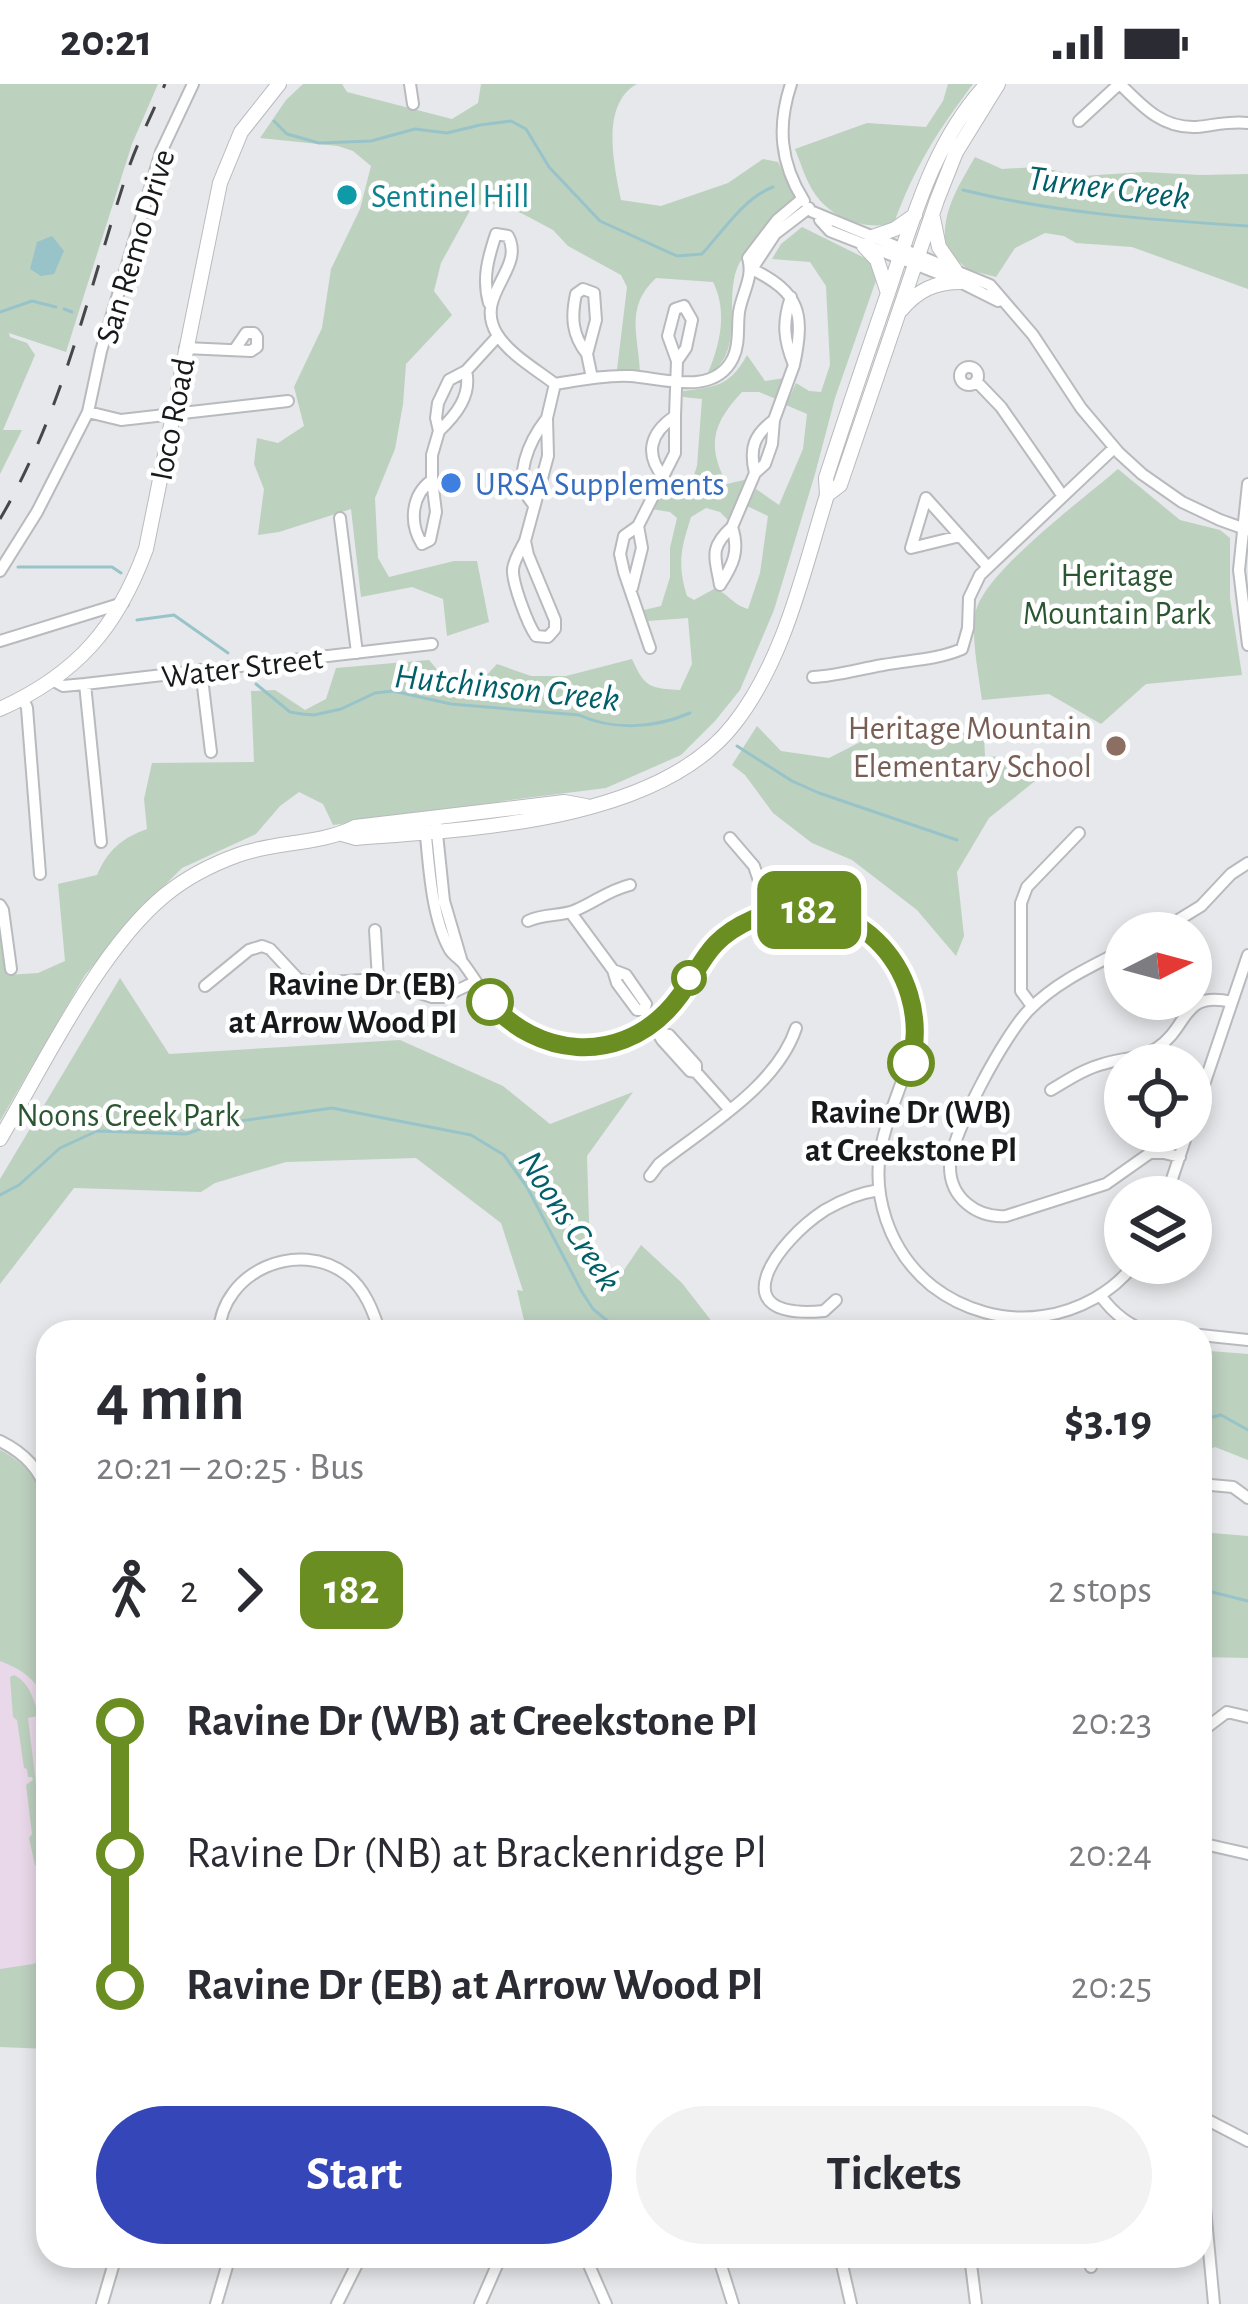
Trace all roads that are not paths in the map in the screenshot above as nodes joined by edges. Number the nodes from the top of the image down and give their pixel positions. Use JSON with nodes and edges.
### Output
{"nodes":[{"id":1,"x":193,"y":84,"type":"edge"},
{"id":2,"x":279,"y":84,"type":"edge"},
{"id":3,"x":410,"y":84,"type":"edge"},
{"id":4,"x":791,"y":84,"type":"edge"},
{"id":5,"x":987,"y":84,"type":"edge"},
{"id":6,"x":998,"y":84,"type":"edge"},
{"id":7,"x":1120,"y":84,"type":"edge"},
{"id":8,"x":413,"y":104,"type":"dead end"},
{"id":9,"x":1079,"y":121,"type":"dead end"},
{"id":10,"x":1248,"y":123,"type":"edge"},
{"id":11,"x":808,"y":207,"type":"junction"},
{"id":12,"x":932,"y":213,"type":"junction"},
{"id":13,"x":915,"y":215,"type":"junction"},
{"id":14,"x":868,"y":242,"type":"junction"},
{"id":15,"x":909,"y":257,"type":"junction"},
{"id":16,"x":752,"y":269,"type":"junction"},
{"id":17,"x":958,"y":276,"type":"junction"},
{"id":18,"x":888,"y":293,"type":"junction"},
{"id":19,"x":489,"y":303,"type":"junction"},
{"id":20,"x":898,"y":314,"type":"junction"},
{"id":21,"x":498,"y":336,"type":"junction"},
{"id":22,"x":185,"y":348,"type":"junction"},
{"id":23,"x":235,"y":349,"type":"dead end"},
{"id":24,"x":587,"y":354,"type":"junction"},
{"id":25,"x":677,"y":361,"type":"dead end"},
{"id":26,"x":466,"y":371,"type":"junction"},
{"id":27,"x":592,"y":378,"type":"junction"},
{"id":28,"x":976,"y":381,"type":"dead end"},
{"id":29,"x":675,"y":382,"type":"junction"},
{"id":30,"x":555,"y":384,"type":"junction"},
{"id":31,"x":288,"y":401,"type":"dead end"},
{"id":32,"x":88,"y":412,"type":"junction"},
{"id":33,"x":172,"y":413,"type":"junction"},
{"id":34,"x":675,"y":416,"type":"junction"},
{"id":35,"x":547,"y":418,"type":"junction"},
{"id":36,"x":440,"y":431,"type":"junction"},
{"id":37,"x":1114,"y":448,"type":"junction"},
{"id":38,"x":664,"y":478,"type":"junction"},
{"id":39,"x":432,"y":479,"type":"junction"},
{"id":40,"x":1248,"y":484,"type":"edge"},
{"id":41,"x":827,"y":495,"type":"junction"},
{"id":42,"x":1062,"y":495,"type":"junction"},
{"id":43,"x":533,"y":504,"type":"junction"},
{"id":44,"x":340,"y":518,"type":"dead end"},
{"id":45,"x":638,"y":526,"type":"junction"},
{"id":46,"x":732,"y":527,"type":"dead end"},
{"id":47,"x":1245,"y":529,"type":"edge"},
{"id":48,"x":960,"y":536,"type":"junction"},
{"id":49,"x":525,"y":541,"type":"junction"},
{"id":50,"x":987,"y":566,"type":"junction"},
{"id":51,"x":0,"y":571,"type":"edge"},
{"id":52,"x":632,"y":588,"type":"junction"},
{"id":53,"x":123,"y":602,"type":"junction"},
{"id":54,"x":0,"y":640,"type":"edge"},
{"id":55,"x":432,"y":644,"type":"dead end"},
{"id":56,"x":1248,"y":644,"type":"edge"},
{"id":57,"x":650,"y":648,"type":"dead end"},
{"id":58,"x":357,"y":652,"type":"junction"},
{"id":59,"x":200,"y":670,"type":"junction"},
{"id":60,"x":813,"y":676,"type":"dead end"},
{"id":61,"x":54,"y":681,"type":"junction"},
{"id":62,"x":85,"y":684,"type":"junction"},
{"id":63,"x":23,"y":698,"type":"junction"},
{"id":64,"x":0,"y":709,"type":"edge"},
{"id":65,"x":211,"y":752,"type":"dead end"},
{"id":66,"x":430,"y":824,"type":"junction"},
{"id":67,"x":1078,"y":833,"type":"dead end"},
{"id":68,"x":730,"y":838,"type":"dead end"},
{"id":69,"x":101,"y":842,"type":"dead end"},
{"id":70,"x":1248,"y":862,"type":"edge"},
{"id":71,"x":40,"y":874,"type":"dead end"},
{"id":72,"x":630,"y":885,"type":"dead end"},
{"id":73,"x":0,"y":905,"type":"edge"},
{"id":74,"x":1191,"y":912,"type":"edge"},
{"id":75,"x":571,"y":913,"type":"junction"},
{"id":76,"x":770,"y":913,"type":"junction"},
{"id":77,"x":528,"y":921,"type":"dead end"},
{"id":78,"x":375,"y":929,"type":"dead end"},
{"id":79,"x":1248,"y":955,"type":"edge"},
{"id":80,"x":1104,"y":961,"type":"edge"},
{"id":81,"x":11,"y":969,"type":"dead end"},
{"id":82,"x":378,"y":980,"type":"junction"},
{"id":83,"x":475,"y":982,"type":"junction"},
{"id":84,"x":205,"y":986,"type":"dead end"},
{"id":85,"x":1232,"y":1002,"type":"junction"},
{"id":86,"x":1032,"y":1006,"type":"junction"},
{"id":87,"x":796,"y":1028,"type":"dead end"},
{"id":88,"x":656,"y":1029,"type":"junction"},
{"id":89,"x":1212,"y":1062,"type":"edge"},
{"id":90,"x":1052,"y":1090,"type":"dead end"},
{"id":91,"x":729,"y":1109,"type":"junction"},
{"id":92,"x":0,"y":1139,"type":"edge"},
{"id":93,"x":1182,"y":1152,"type":"edge"},
{"id":94,"x":1180,"y":1157,"type":"junction"},
{"id":95,"x":650,"y":1176,"type":"dead end"},
{"id":96,"x":1173,"y":1176,"type":"edge"},
{"id":97,"x":879,"y":1190,"type":"junction"},
{"id":98,"x":1114,"y":1284,"type":"edge"},
{"id":99,"x":1100,"y":1295,"type":"junction"},
{"id":100,"x":836,"y":1300,"type":"dead end"},
{"id":101,"x":1018,"y":1317,"type":"junction"},
{"id":102,"x":222,"y":1320,"type":"edge"},
{"id":103,"x":375,"y":1320,"type":"edge"},
{"id":104,"x":1018,"y":1320,"type":"edge"},
{"id":105,"x":1124,"y":1320,"type":"edge"},
{"id":106,"x":1212,"y":1336,"type":"edge"},
{"id":107,"x":1248,"y":1340,"type":"edge"},
{"id":108,"x":0,"y":1441,"type":"edge"},
{"id":109,"x":36,"y":1470,"type":"edge"},
{"id":110,"x":1212,"y":1485,"type":"edge"},
{"id":111,"x":1248,"y":1498,"type":"edge"},
{"id":112,"x":1248,"y":1717,"type":"edge"},
{"id":113,"x":1212,"y":1723,"type":"edge"},
{"id":114,"x":1212,"y":1846,"type":"edge"},
{"id":115,"x":1248,"y":1854,"type":"edge"},
{"id":116,"x":1212,"y":2122,"type":"edge"},
{"id":117,"x":1248,"y":2141,"type":"edge"},
{"id":118,"x":112,"y":2268,"type":"edge"},
{"id":119,"x":226,"y":2268,"type":"edge"},
{"id":120,"x":355,"y":2268,"type":"edge"},
{"id":121,"x":496,"y":2268,"type":"edge"},
{"id":122,"x":590,"y":2268,"type":"edge"},
{"id":123,"x":722,"y":2268,"type":"edge"},
{"id":124,"x":842,"y":2268,"type":"edge"},
{"id":125,"x":972,"y":2268,"type":"edge"},
{"id":126,"x":1211,"y":2268,"type":"edge"},
{"id":127,"x":102,"y":2304,"type":"edge"},
{"id":128,"x":216,"y":2304,"type":"edge"},
{"id":129,"x":337,"y":2304,"type":"edge"},
{"id":130,"x":480,"y":2304,"type":"edge"},
{"id":131,"x":606,"y":2304,"type":"edge"},
{"id":132,"x":733,"y":2304,"type":"edge"},
{"id":133,"x":851,"y":2304,"type":"edge"},
{"id":134,"x":976,"y":2304,"type":"edge"},
{"id":135,"x":1214,"y":2304,"type":"edge"}],
"edges":[{"from":1,"to":32,"type":"street","name":"San Remo Drive"},
{"from":2,"to":22,"type":"main road","name":"Ioco Road"},
{"from":3,"to":8,"type":"street"},
{"from":4,"to":11,"type":"street"},
{"from":5,"to":13,"type":"main road"},
{"from":6,"to":12,"type":"main road"},
{"from":7,"to":9,"type":"street"},
{"from":7,"to":10,"type":"street"},
{"from":11,"to":14,"type":"street"},
{"from":11,"to":16,"type":"street"},
{"from":12,"to":15,"type":"main road"},
{"from":12,"to":17,"type":"main road"},
{"from":13,"to":14,"type":"main road"},
{"from":13,"to":15,"type":"main road"},
{"from":14,"to":15,"type":"street"},
{"from":14,"to":18,"type":"main road"},
{"from":15,"to":17,"type":"street"},
{"from":15,"to":18,"type":"main road"},
{"from":15,"to":20,"type":"main road"},
{"from":16,"to":29,"type":"street"},
{"from":16,"to":46,"type":"street"},
{"from":17,"to":20,"type":"main road"},
{"from":17,"to":37,"type":"street"},
{"from":18,"to":41,"type":"main road"},
{"from":19,"to":19,"type":"street"},
{"from":19,"to":21,"type":"street"},
{"from":20,"to":41,"type":"main road"},
{"from":21,"to":26,"type":"street"},
{"from":21,"to":30,"type":"street"},
{"from":22,"to":23,"type":"street"},
{"from":22,"to":33,"type":"main road","name":"Ioco Road"},
{"from":24,"to":24,"type":"street"},
{"from":24,"to":27,"type":"street"},
{"from":25,"to":29,"type":"street"},
{"from":26,"to":36,"type":"street"},
{"from":26,"to":36,"type":"street"},
{"from":27,"to":29,"type":"street"},
{"from":27,"to":30,"type":"street"},
{"from":28,"to":42,"type":"street"},
{"from":29,"to":34,"type":"street"},
{"from":30,"to":35,"type":"street"},
{"from":31,"to":33,"type":"street"},
{"from":32,"to":33,"type":"street"},
{"from":32,"to":51,"type":"street","name":"San Remo Drive"},
{"from":33,"to":53,"type":"main road","name":"Ioco Road"},
{"from":34,"to":38,"type":"street"},
{"from":34,"to":38,"type":"street"},
{"from":35,"to":43,"type":"street"},
{"from":35,"to":43,"type":"street"},
{"from":36,"to":39,"type":"street"},
{"from":37,"to":42,"type":"street"},
{"from":37,"to":47,"type":"street"},
{"from":38,"to":45,"type":"street"},
{"from":39,"to":39,"type":"street"},
{"from":40,"to":47,"type":"street"},
{"from":41,"to":66,"type":"main road"},
{"from":42,"to":50,"type":"street"},
{"from":43,"to":49,"type":"street"},
{"from":44,"to":58,"type":"street"},
{"from":45,"to":52,"type":"street"},
{"from":45,"to":52,"type":"street"},
{"from":47,"to":56,"type":"street"},
{"from":48,"to":48,"type":"street"},
{"from":48,"to":50,"type":"street"},
{"from":49,"to":49,"type":"street"},
{"from":50,"to":60,"type":"street"},
{"from":52,"to":57,"type":"street"},
{"from":53,"to":54,"type":"street"},
{"from":53,"to":61,"type":"main road","name":"Ioco Road"},
{"from":55,"to":58,"type":"street","name":"Water Street"},
{"from":58,"to":59,"type":"street","name":"Water Street"},
{"from":59,"to":62,"type":"street","name":"Water Street"},
{"from":59,"to":65,"type":"street"},
{"from":61,"to":62,"type":"street","name":"Water Street"},
{"from":61,"to":63,"type":"main road","name":"Ioco Road"},
{"from":62,"to":69,"type":"street"},
{"from":63,"to":64,"type":"main road","name":"Ioco Road"},
{"from":63,"to":71,"type":"street"},
{"from":66,"to":83,"type":"street"},
{"from":66,"to":92,"type":"main road"},
{"from":67,"to":86,"type":"street"},
{"from":68,"to":76,"type":"street"},
{"from":70,"to":74,"type":"street"},
{"from":72,"to":75,"type":"street"},
{"from":73,"to":81,"type":"street"},
{"from":75,"to":77,"type":"street"},
{"from":75,"to":88,"type":"street"},
{"from":76,"to":88,"type":"street"},
{"from":76,"to":97,"type":"street"},
{"from":78,"to":82,"type":"street"},
{"from":79,"to":85,"type":"street"},
{"from":80,"to":86,"type":"street"},
{"from":82,"to":83,"type":"street"},
{"from":82,"to":84,"type":"street"},
{"from":83,"to":88,"type":"street"},
{"from":85,"to":89,"type":"street"},
{"from":85,"to":90,"type":"street"},
{"from":86,"to":94,"type":"street"},
{"from":87,"to":91,"type":"street"},
{"from":88,"to":91,"type":"street"},
{"from":91,"to":95,"type":"street"},
{"from":93,"to":94,"type":"street"},
{"from":94,"to":96,"type":"street"},
{"from":97,"to":100,"type":"street"},
{"from":97,"to":101,"type":"street"},
{"from":98,"to":99,"type":"street"},
{"from":99,"to":101,"type":"street"},
{"from":99,"to":105,"type":"street"},
{"from":101,"to":104,"type":"street"},
{"from":102,"to":103,"type":"street"},
{"from":106,"to":107,"type":"street"},
{"from":108,"to":109,"type":"street"},
{"from":110,"to":111,"type":"street"},
{"from":112,"to":113,"type":"street"},
{"from":114,"to":115,"type":"street"},
{"from":116,"to":117,"type":"street"},
{"from":118,"to":127,"type":"street"},
{"from":119,"to":128,"type":"street"},
{"from":120,"to":129,"type":"street"},
{"from":121,"to":130,"type":"street"},
{"from":122,"to":131,"type":"street"},
{"from":123,"to":132,"type":"street"},
{"from":124,"to":133,"type":"street"},
{"from":125,"to":134,"type":"street"},
{"from":126,"to":135,"type":"street"}]}
